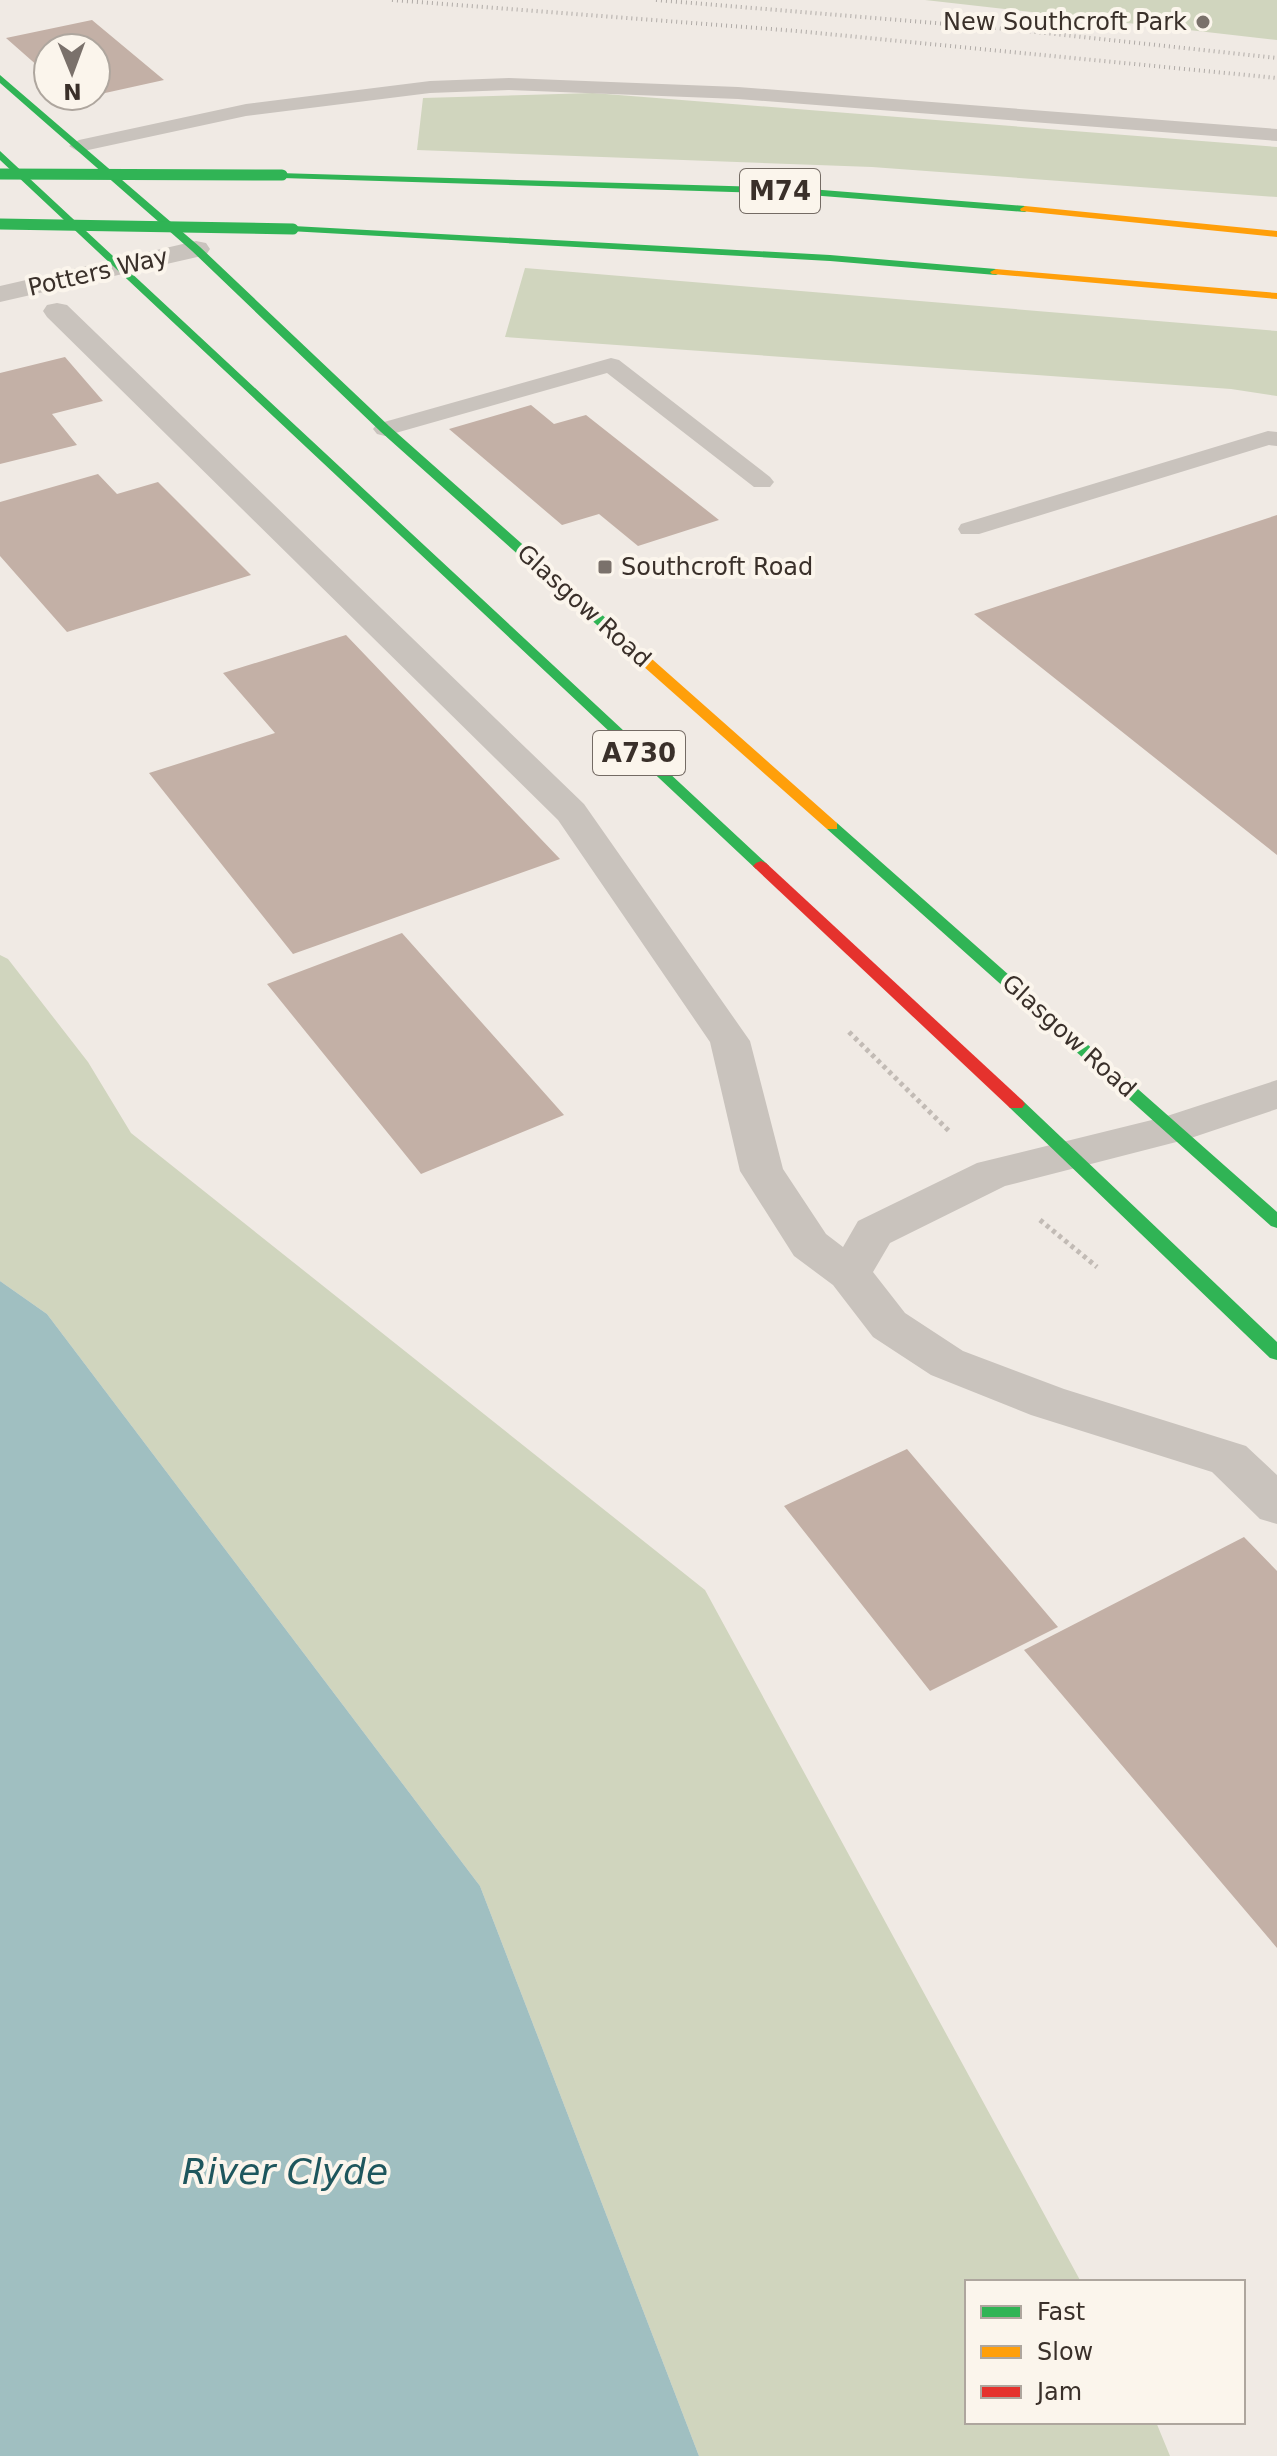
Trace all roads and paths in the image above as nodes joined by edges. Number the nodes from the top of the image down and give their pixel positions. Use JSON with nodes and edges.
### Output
{"nodes":[{"id":1,"x":0,"y":78,"type":"edge"},
{"id":2,"x":1277,"y":135,"type":"edge"},
{"id":3,"x":79,"y":146,"type":"junction"},
{"id":4,"x":0,"y":154,"type":"edge"},
{"id":5,"x":0,"y":174,"type":"edge"},
{"id":6,"x":0,"y":224,"type":"edge"},
{"id":7,"x":1277,"y":234,"type":"edge"},
{"id":8,"x":196,"y":249,"type":"junction"},
{"id":9,"x":121,"y":268,"type":"junction"},
{"id":10,"x":0,"y":294,"type":"edge"},
{"id":11,"x":1277,"y":296,"type":"edge"},
{"id":12,"x":57,"y":311,"type":"dead end"},
{"id":13,"x":385,"y":429,"type":"junction"},
{"id":14,"x":1277,"y":439,"type":"edge"},
{"id":15,"x":762,"y":482,"type":"dead end"},
{"id":16,"x":970,"y":529,"type":"dead end"},
{"id":17,"x":1277,"y":1094,"type":"edge"},
{"id":18,"x":1173,"y":1129,"type":"junction"},
{"id":19,"x":1068,"y":1153,"type":"junction"},
{"id":20,"x":1277,"y":1222,"type":"edge"},
{"id":21,"x":849,"y":1274,"type":"junction"},
{"id":22,"x":1277,"y":1353,"type":"edge"},
{"id":23,"x":1277,"y":1505,"type":"edge"}],
"edges":[{"from":1,"to":3,"type":"main road","name":"Glasgow Road","number":"A730"},
{"from":2,"to":3,"type":"lane"},
{"from":3,"to":8,"type":"main road","name":"Glasgow Road","number":"A730"},
{"from":4,"to":9,"type":"main road","number":"A730"},
{"from":5,"to":7,"type":"main road","number":"M74","bridge":true},
{"from":6,"to":11,"type":"main road","number":"M74","bridge":true},
{"from":8,"to":9,"type":"street","name":"Potters Way"},
{"from":8,"to":13,"type":"main road","name":"Glasgow Road","number":"A730"},
{"from":9,"to":10,"type":"street","name":"Potters Way"},
{"from":9,"to":19,"type":"main road","number":"A730"},
{"from":12,"to":21,"type":"street"},
{"from":13,"to":15,"type":"lane"},
{"from":13,"to":18,"type":"main road","name":"Glasgow Road","number":"A730"},
{"from":14,"to":16,"type":"lane"},
{"from":17,"to":18,"type":"street"},
{"from":18,"to":19,"type":"street","name":"Glasgow Road"},
{"from":18,"to":20,"type":"main road","name":"Glasgow Road","number":"A730"},
{"from":19,"to":21,"type":"street","name":"Glasgow Road"},
{"from":19,"to":22,"type":"main road","number":"A730"},
{"from":21,"to":23,"type":"street"}]}
